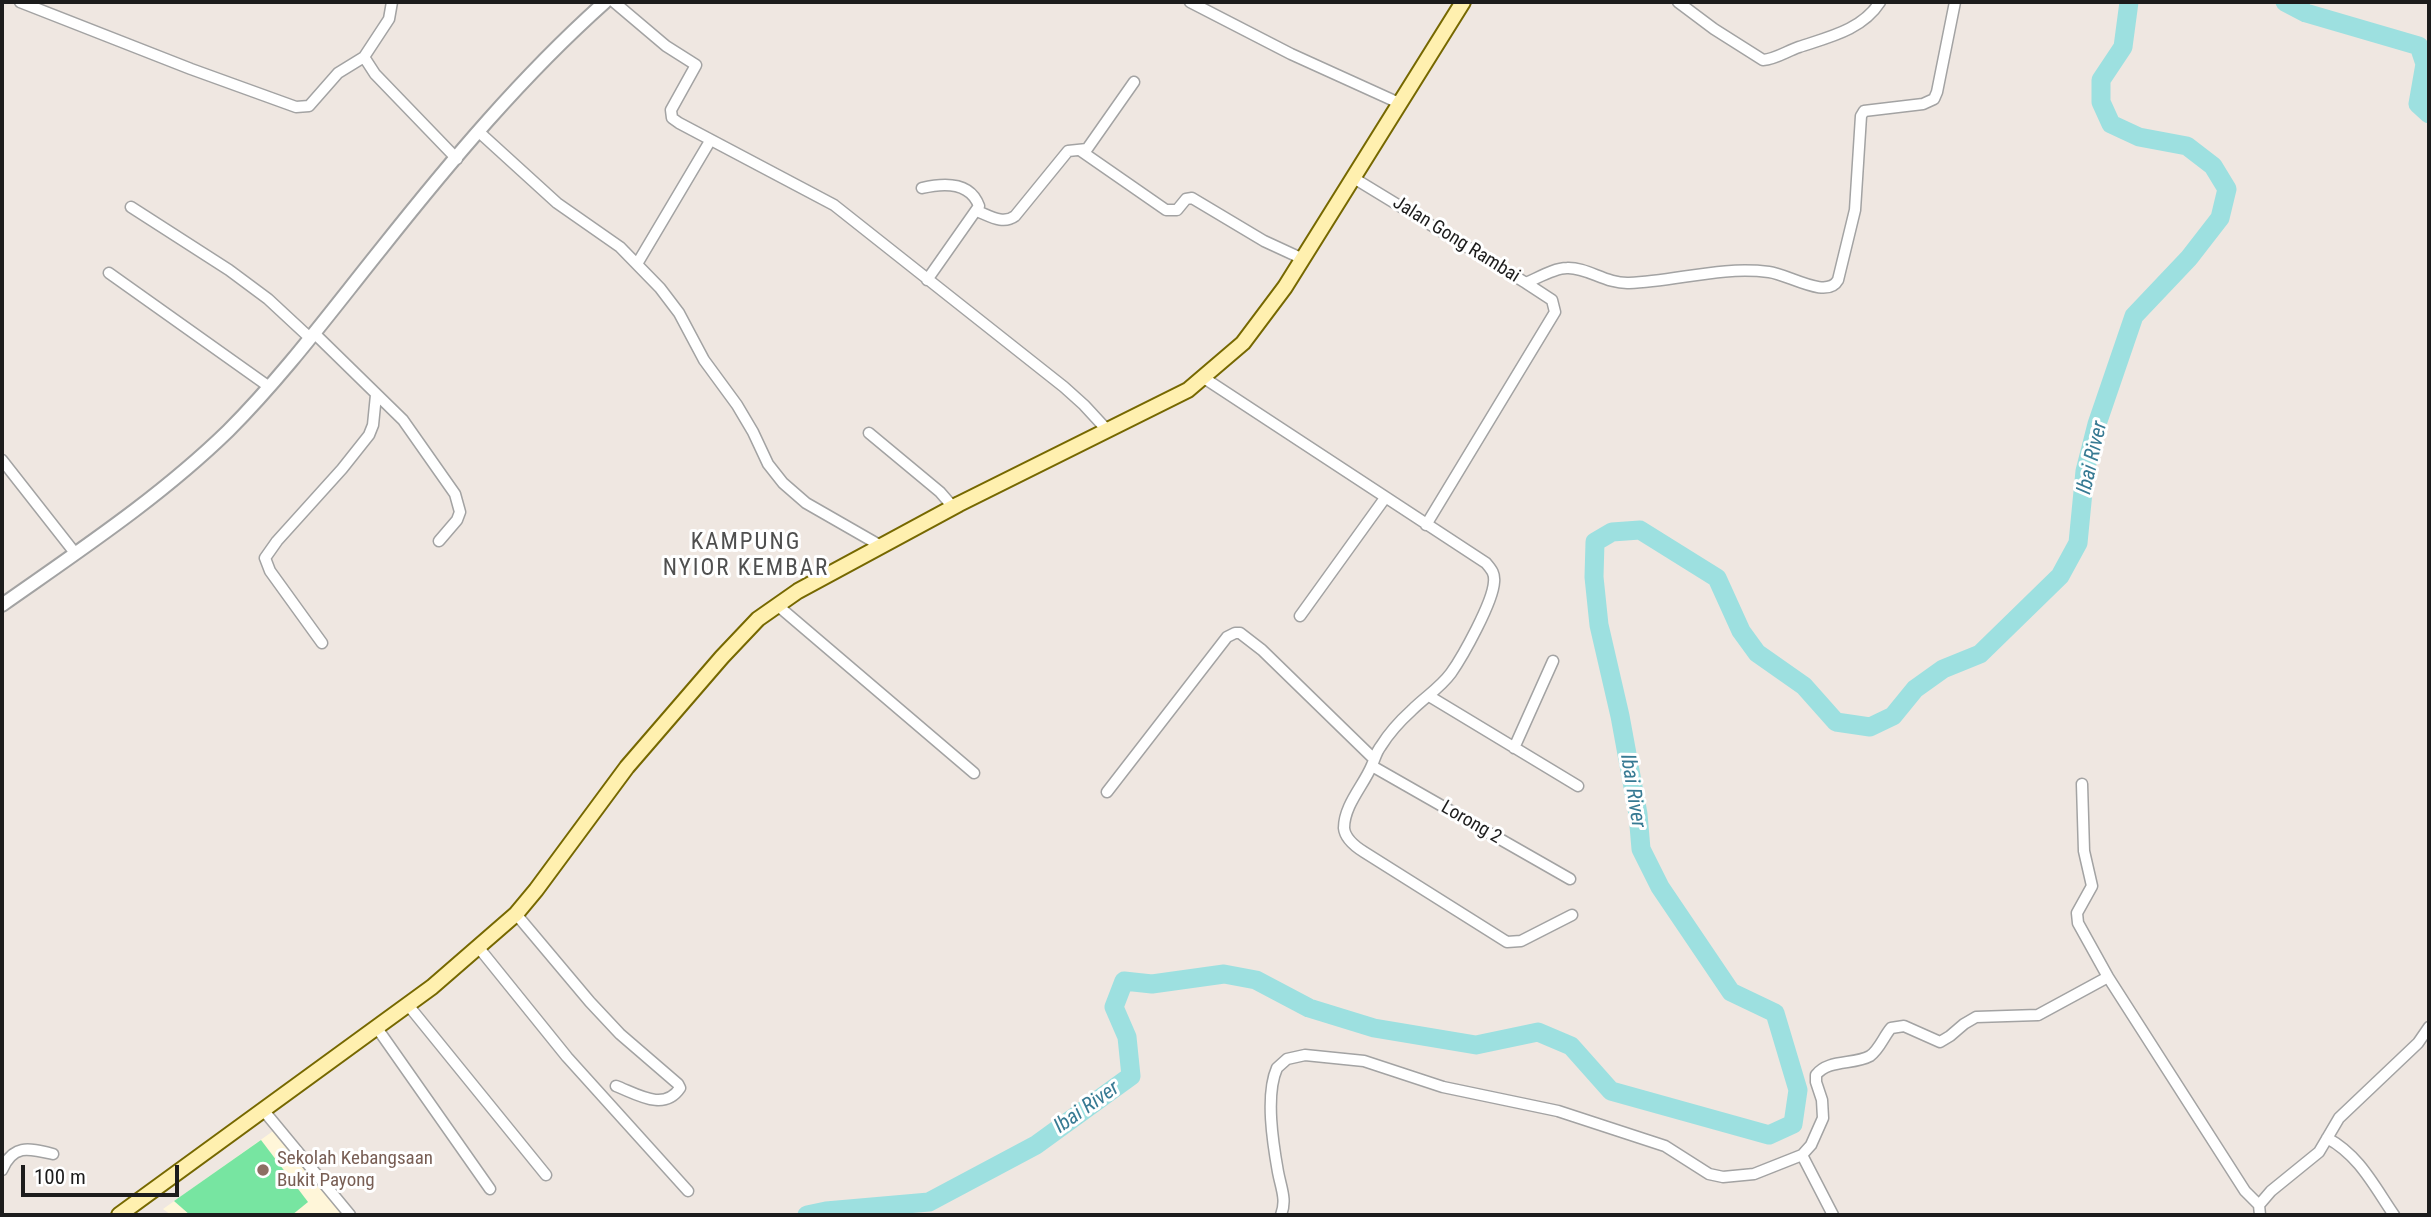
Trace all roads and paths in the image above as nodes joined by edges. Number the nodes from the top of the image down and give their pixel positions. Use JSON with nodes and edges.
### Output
{"nodes":[{"id":1,"x":20,"y":2,"type":"edge"},
{"id":2,"x":392,"y":2,"type":"edge"},
{"id":3,"x":605,"y":2,"type":"edge"},
{"id":4,"x":614,"y":2,"type":"edge"},
{"id":5,"x":1190,"y":2,"type":"edge"},
{"id":6,"x":1463,"y":2,"type":"edge"},
{"id":7,"x":1678,"y":2,"type":"edge"},
{"id":8,"x":1880,"y":2,"type":"edge"},
{"id":9,"x":1955,"y":2,"type":"edge"},
{"id":10,"x":364,"y":57,"type":"junction"},
{"id":11,"x":1134,"y":82,"type":"dead end"},
{"id":12,"x":1399,"y":103,"type":"junction"},
{"id":13,"x":479,"y":132,"type":"junction"},
{"id":14,"x":710,"y":141,"type":"junction"},
{"id":15,"x":1081,"y":151,"type":"junction"},
{"id":16,"x":457,"y":159,"type":"junction"},
{"id":17,"x":1352,"y":177,"type":"junction"},
{"id":18,"x":922,"y":188,"type":"dead end"},
{"id":19,"x":131,"y":207,"type":"dead end"},
{"id":20,"x":977,"y":211,"type":"junction"},
{"id":21,"x":1303,"y":259,"type":"junction"},
{"id":22,"x":637,"y":264,"type":"junction"},
{"id":23,"x":109,"y":273,"type":"dead end"},
{"id":24,"x":927,"y":280,"type":"junction"},
{"id":25,"x":1526,"y":283,"type":"junction"},
{"id":26,"x":312,"y":336,"type":"junction"},
{"id":27,"x":1204,"y":378,"type":"junction"},
{"id":28,"x":268,"y":386,"type":"junction"},
{"id":29,"x":376,"y":395,"type":"junction"},
{"id":30,"x":1108,"y":431,"type":"junction"},
{"id":31,"x":869,"y":433,"type":"dead end"},
{"id":32,"x":3,"y":464,"type":"edge"},
{"id":33,"x":1385,"y":498,"type":"junction"},
{"id":34,"x":953,"y":507,"type":"junction"},
{"id":35,"x":1426,"y":525,"type":"junction"},
{"id":36,"x":439,"y":541,"type":"dead end"},
{"id":37,"x":881,"y":546,"type":"junction"},
{"id":38,"x":75,"y":553,"type":"junction"},
{"id":39,"x":2,"y":605,"type":"edge"},
{"id":40,"x":777,"y":605,"type":"junction"},
{"id":41,"x":1300,"y":616,"type":"dead end"},
{"id":42,"x":322,"y":643,"type":"dead end"},
{"id":43,"x":1553,"y":661,"type":"dead end"},
{"id":44,"x":1429,"y":696,"type":"junction"},
{"id":45,"x":1514,"y":748,"type":"junction"},
{"id":46,"x":1373,"y":762,"type":"junction"},
{"id":47,"x":974,"y":773,"type":"dead end"},
{"id":48,"x":2082,"y":784,"type":"dead end"},
{"id":49,"x":1578,"y":786,"type":"dead end"},
{"id":50,"x":1107,"y":792,"type":"dead end"},
{"id":51,"x":1570,"y":879,"type":"dead end"},
{"id":52,"x":516,"y":914,"type":"junction"},
{"id":53,"x":1572,"y":915,"type":"dead end"},
{"id":54,"x":480,"y":948,"type":"junction"},
{"id":55,"x":2108,"y":977,"type":"junction"},
{"id":56,"x":408,"y":1005,"type":"junction"},
{"id":57,"x":2429,"y":1027,"type":"edge"},
{"id":58,"x":377,"y":1028,"type":"junction"},
{"id":59,"x":616,"y":1086,"type":"dead end"},
{"id":60,"x":264,"y":1111,"type":"junction"},
{"id":61,"x":2327,"y":1138,"type":"junction"},
{"id":62,"x":52,"y":1154,"type":"dead end"},
{"id":63,"x":1802,"y":1155,"type":"junction"},
{"id":64,"x":2,"y":1170,"type":"edge"},
{"id":65,"x":546,"y":1175,"type":"dead end"},
{"id":66,"x":490,"y":1189,"type":"dead end"},
{"id":67,"x":688,"y":1191,"type":"dead end"},
{"id":68,"x":2259,"y":1210,"type":"edge"},
{"id":69,"x":1282,"y":1211,"type":"edge"},
{"id":70,"x":119,"y":1215,"type":"edge"},
{"id":71,"x":350,"y":1215,"type":"edge"},
{"id":72,"x":1833,"y":1215,"type":"edge"},
{"id":73,"x":2394,"y":1215,"type":"edge"}],
"edges":[{"from":1,"to":10,"type":"street"},
{"from":2,"to":10,"type":"street"},
{"from":3,"to":13,"type":"street"},
{"from":4,"to":14,"type":"street"},
{"from":5,"to":12,"type":"street"},
{"from":6,"to":12,"type":"main road"},
{"from":7,"to":8,"type":"street"},
{"from":9,"to":25,"type":"street","name":"Jalan Gong Rambai"},
{"from":10,"to":16,"type":"street"},
{"from":11,"to":15,"type":"street"},
{"from":12,"to":17,"type":"main road"},
{"from":13,"to":16,"type":"street"},
{"from":13,"to":22,"type":"street"},
{"from":14,"to":22,"type":"street"},
{"from":14,"to":24,"type":"street"},
{"from":15,"to":20,"type":"street"},
{"from":15,"to":21,"type":"street"},
{"from":16,"to":26,"type":"street"},
{"from":17,"to":21,"type":"main road"},
{"from":17,"to":25,"type":"street","name":"Jalan Gong Rambai"},
{"from":18,"to":20,"type":"street"},
{"from":19,"to":26,"type":"street"},
{"from":20,"to":24,"type":"street"},
{"from":21,"to":27,"type":"main road"},
{"from":22,"to":37,"type":"street"},
{"from":23,"to":28,"type":"street"},
{"from":24,"to":30,"type":"street"},
{"from":25,"to":35,"type":"street"},
{"from":26,"to":28,"type":"street"},
{"from":26,"to":29,"type":"street"},
{"from":27,"to":30,"type":"main road"},
{"from":27,"to":33,"type":"street"},
{"from":28,"to":38,"type":"street"},
{"from":29,"to":36,"type":"street"},
{"from":29,"to":42,"type":"street"},
{"from":30,"to":34,"type":"main road"},
{"from":31,"to":34,"type":"street"},
{"from":32,"to":38,"type":"street"},
{"from":33,"to":35,"type":"street"},
{"from":33,"to":41,"type":"street"},
{"from":34,"to":37,"type":"main road"},
{"from":35,"to":44,"type":"street"},
{"from":37,"to":40,"type":"main road"},
{"from":38,"to":39,"type":"street"},
{"from":40,"to":47,"type":"street"},
{"from":40,"to":52,"type":"main road"},
{"from":43,"to":45,"type":"street"},
{"from":44,"to":45,"type":"street"},
{"from":44,"to":46,"type":"street"},
{"from":45,"to":49,"type":"street"},
{"from":46,"to":50,"type":"street","name":"Lorong 2"},
{"from":46,"to":51,"type":"street","name":"Lorong 2"},
{"from":46,"to":53,"type":"street"},
{"from":48,"to":55,"type":"street"},
{"from":52,"to":54,"type":"main road"},
{"from":52,"to":59,"type":"street"},
{"from":54,"to":56,"type":"main road"},
{"from":54,"to":67,"type":"street"},
{"from":55,"to":63,"type":"street"},
{"from":55,"to":68,"type":"street"},
{"from":56,"to":58,"type":"main road"},
{"from":56,"to":65,"type":"street"},
{"from":57,"to":61,"type":"street"},
{"from":58,"to":60,"type":"main road"},
{"from":58,"to":66,"type":"street"},
{"from":60,"to":70,"type":"main road"},
{"from":60,"to":71,"type":"street"},
{"from":61,"to":68,"type":"street"},
{"from":61,"to":73,"type":"street"},
{"from":62,"to":64,"type":"street"},
{"from":63,"to":69,"type":"street"},
{"from":63,"to":72,"type":"street"}]}
